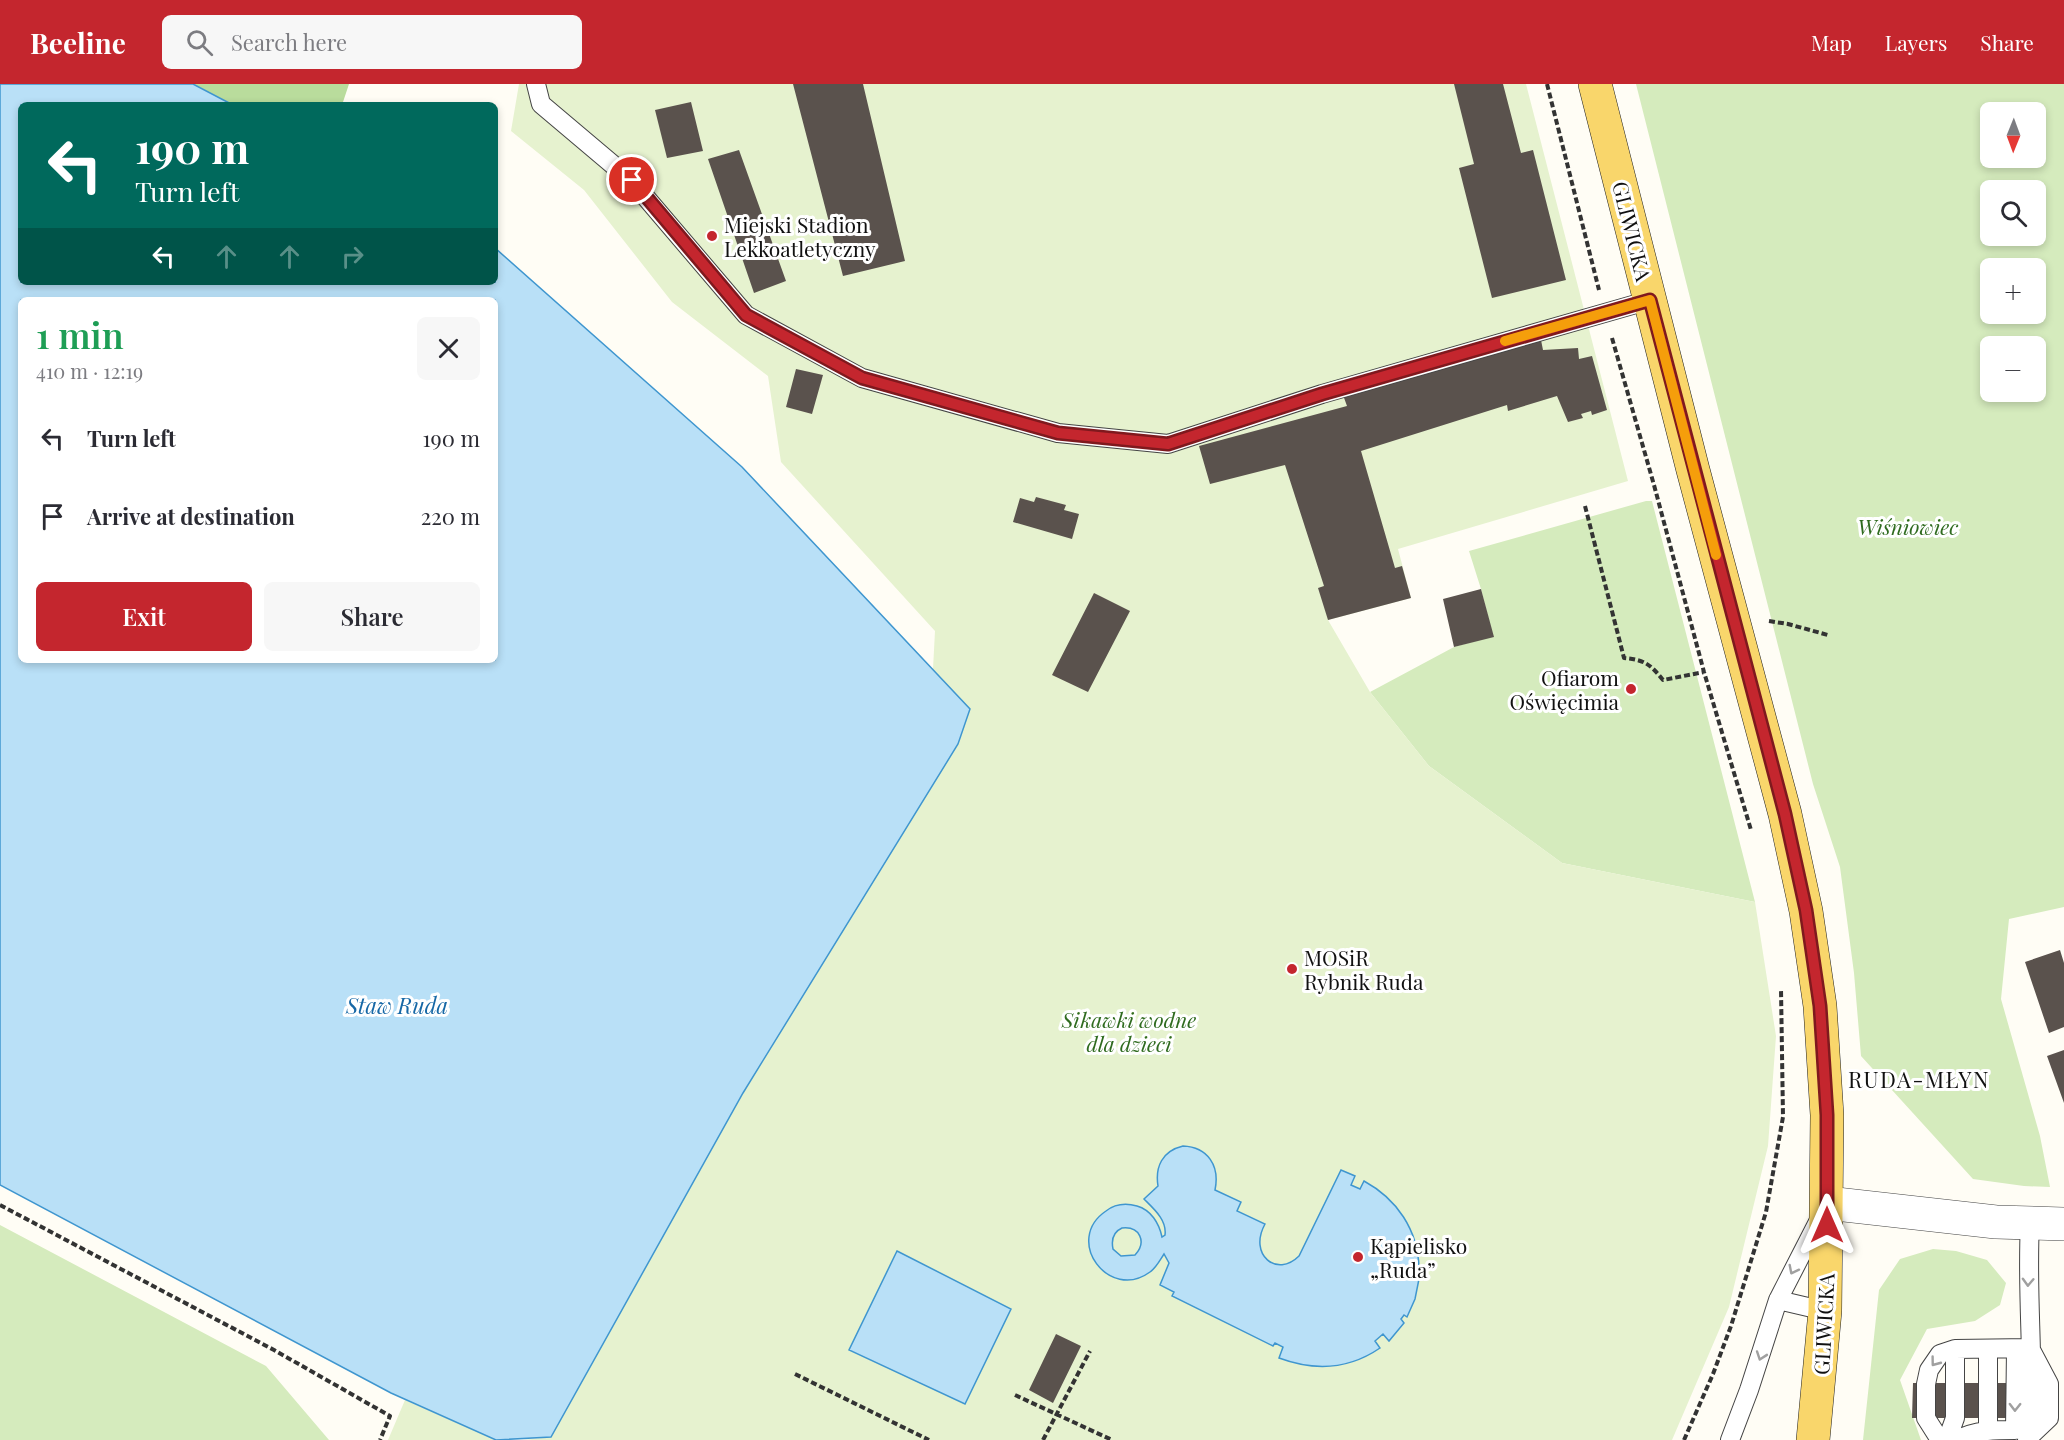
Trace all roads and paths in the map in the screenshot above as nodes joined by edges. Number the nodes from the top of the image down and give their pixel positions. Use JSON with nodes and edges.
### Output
{"nodes":[{"id":1,"x":536,"y":84,"type":"edge"},
{"id":2,"x":1547,"y":84,"type":"edge"},
{"id":3,"x":1595,"y":84,"type":"edge"},
{"id":4,"x":1650,"y":300,"type":"junction"},
{"id":5,"x":1605,"y":313,"type":"junction"},
{"id":6,"x":1585,"y":506,"type":"dead end"},
{"id":7,"x":1765,"y":621,"type":"dead end"},
{"id":8,"x":1828,"y":635,"type":"dead end"},
{"id":9,"x":1704,"y":672,"type":"junction"},
{"id":10,"x":1752,"y":833,"type":"dead end"},
{"id":11,"x":1781,"y":981,"type":"dead end"},
{"id":12,"x":1827,"y":1203,"type":"junction"},
{"id":13,"x":0,"y":1205,"type":"edge"},
{"id":14,"x":2030,"y":1224,"type":"junction"},
{"id":15,"x":2064,"y":1224,"type":"edge"},
{"id":16,"x":1778,"y":1300,"type":"junction"},
{"id":17,"x":1826,"y":1311,"type":"junction"},
{"id":18,"x":1955,"y":1349,"type":"junction"},
{"id":19,"x":1989,"y":1349,"type":"junction"},
{"id":20,"x":2023,"y":1349,"type":"junction"},
{"id":21,"x":1090,"y":1351,"type":"dead end"},
{"id":22,"x":795,"y":1374,"type":"dead end"},
{"id":23,"x":1014,"y":1395,"type":"dead end"},
{"id":24,"x":1988,"y":1430,"type":"junction"},
{"id":25,"x":2029,"y":1438,"type":"edge"},
{"id":26,"x":380,"y":1440,"type":"edge"},
{"id":27,"x":929,"y":1440,"type":"edge"},
{"id":28,"x":1043,"y":1440,"type":"edge"},
{"id":29,"x":1112,"y":1440,"type":"edge"},
{"id":30,"x":1684,"y":1440,"type":"edge"},
{"id":31,"x":1730,"y":1440,"type":"edge"},
{"id":32,"x":1813,"y":1440,"type":"edge"},
{"id":33,"x":1940,"y":1440,"type":"edge"},
{"id":34,"x":1947,"y":1440,"type":"edge"},
{"id":35,"x":1957,"y":1440,"type":"edge"}],
"edges":[{"from":1,"to":5,"type":"lane"},
{"from":2,"to":5,"type":"path"},
{"from":3,"to":4,"type":"main road","name":"GLIWICKA"},
{"from":4,"to":5,"type":"lane"},
{"from":4,"to":12,"type":"main road","name":"GLIWICKA"},
{"from":5,"to":9,"type":"path"},
{"from":6,"to":9,"type":"path"},
{"from":7,"to":8,"type":"path"},
{"from":9,"to":10,"type":"path"},
{"from":11,"to":30,"type":"path"},
{"from":12,"to":14,"type":"street"},
{"from":12,"to":16,"type":"lane","one_way":true},
{"from":12,"to":17,"type":"main road","name":"GLIWICKA"},
{"from":13,"to":26,"type":"path"},
{"from":14,"to":15,"type":"street"},
{"from":14,"to":20,"type":"lane","one_way":true},
{"from":16,"to":17,"type":"lane"},
{"from":16,"to":31,"type":"lane","one_way":true},
{"from":17,"to":32,"type":"main road","name":"GLIWICKA"},
{"from":18,"to":19,"type":"lane"},
{"from":18,"to":33,"type":"lane","one_way":true},
{"from":18,"to":34,"type":"lane"},
{"from":19,"to":20,"type":"lane"},
{"from":19,"to":24,"type":"lane"},
{"from":20,"to":24,"type":"lane","one_way":true},
{"from":20,"to":25,"type":"lane"},
{"from":21,"to":28,"type":"path"},
{"from":22,"to":27,"type":"path"},
{"from":23,"to":29,"type":"path"},
{"from":24,"to":35,"type":"lane"}]}
